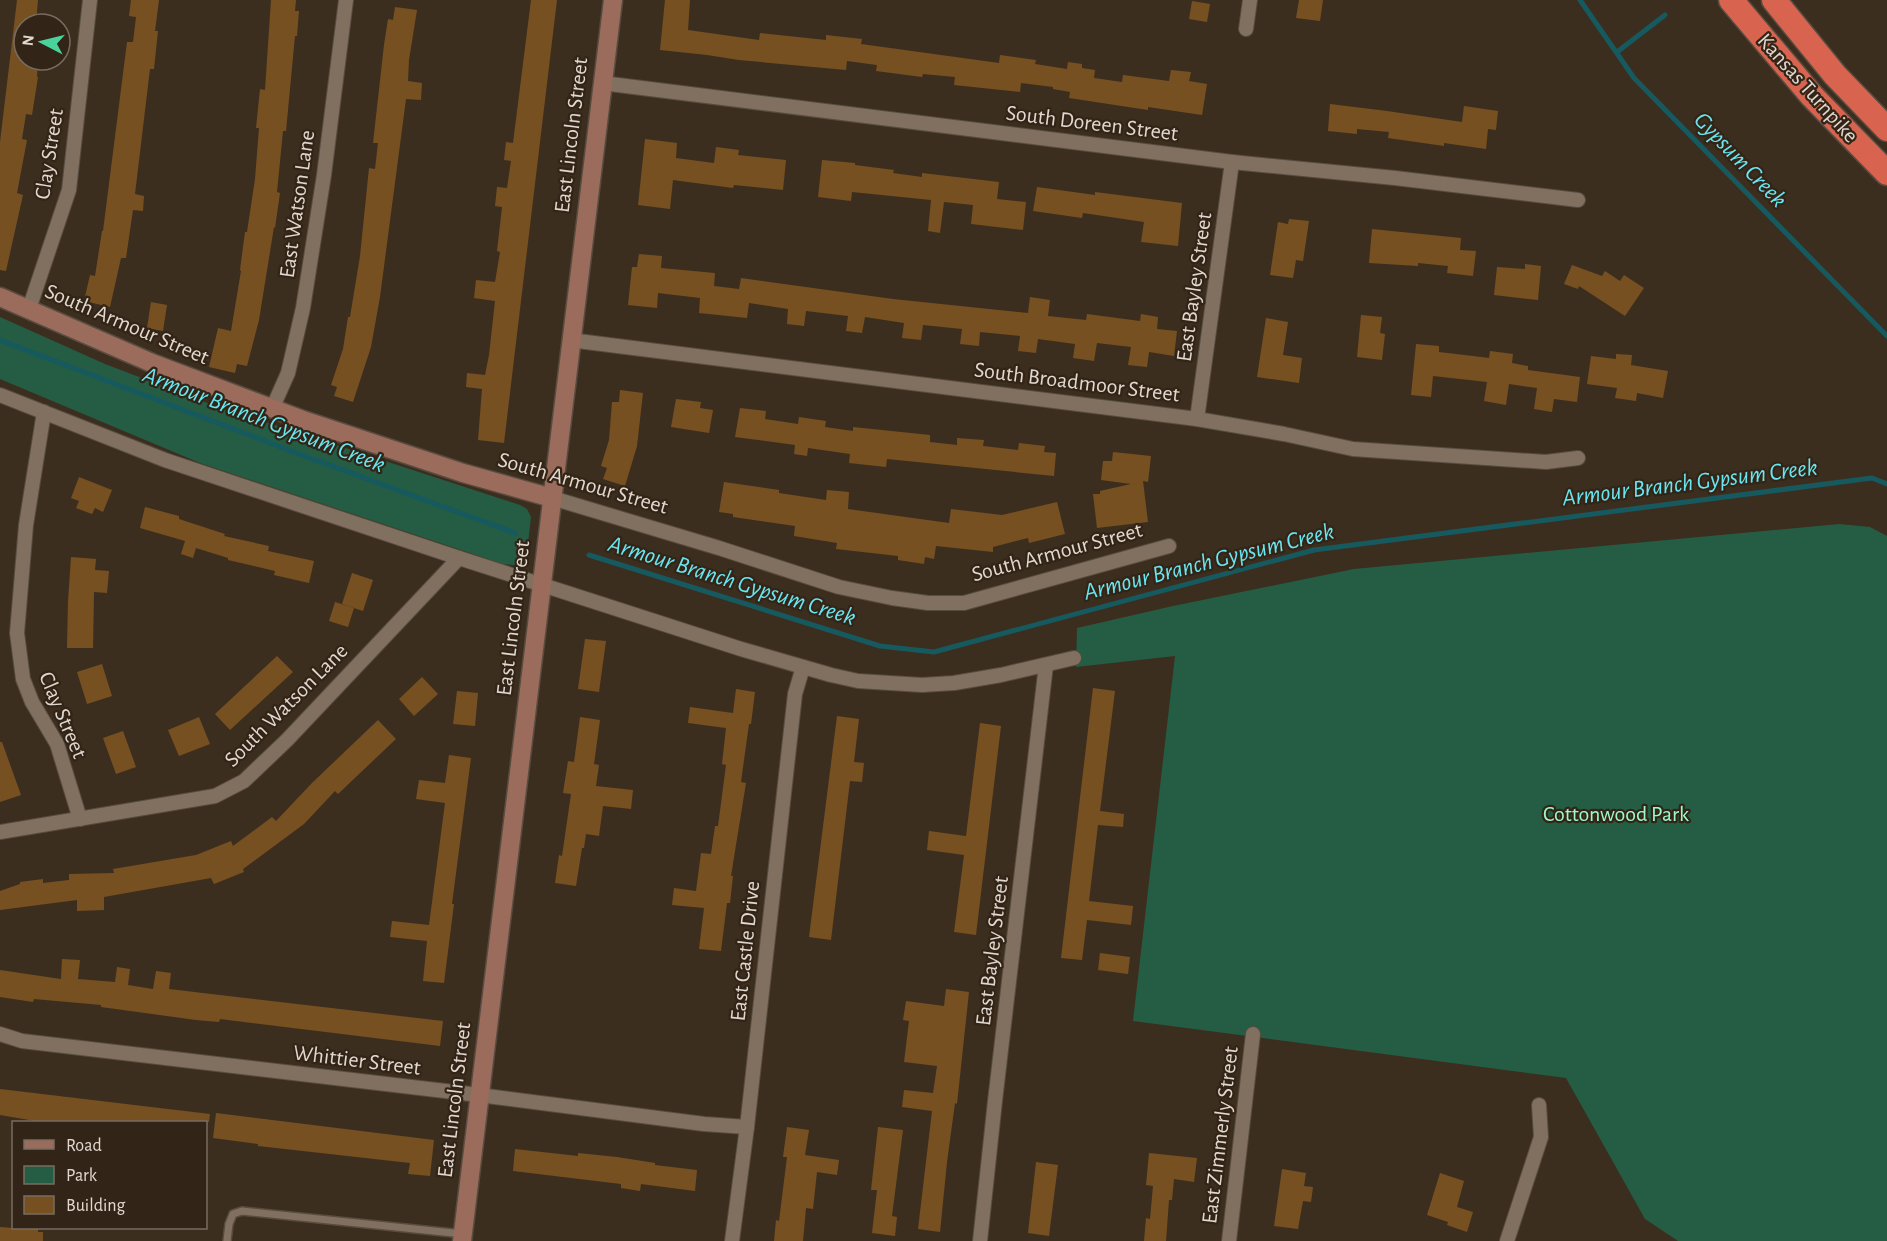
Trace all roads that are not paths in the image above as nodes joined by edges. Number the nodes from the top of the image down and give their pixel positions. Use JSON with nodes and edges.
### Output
{"nodes":[{"id":1,"x":90,"y":0,"type":"edge"},
{"id":2,"x":346,"y":0,"type":"edge"},
{"id":3,"x":613,"y":0,"type":"edge"},
{"id":4,"x":1250,"y":0,"type":"edge"},
{"id":5,"x":1731,"y":0,"type":"edge"},
{"id":6,"x":1774,"y":0,"type":"edge"},
{"id":7,"x":1246,"y":29,"type":"dead end"},
{"id":8,"x":602,"y":83,"type":"junction"},
{"id":9,"x":1887,"y":129,"type":"edge"},
{"id":10,"x":1232,"y":162,"type":"junction"},
{"id":11,"x":1887,"y":174,"type":"edge"},
{"id":12,"x":1578,"y":200,"type":"dead end"},
{"id":13,"x":0,"y":297,"type":"edge"},
{"id":14,"x":30,"y":309,"type":"junction"},
{"id":15,"x":570,"y":339,"type":"junction"},
{"id":16,"x":0,"y":395,"type":"edge"},
{"id":17,"x":272,"y":409,"type":"junction"},
{"id":18,"x":44,"y":412,"type":"junction"},
{"id":19,"x":1197,"y":419,"type":"junction"},
{"id":20,"x":1578,"y":458,"type":"dead end"},
{"id":21,"x":552,"y":498,"type":"junction"},
{"id":22,"x":1169,"y":546,"type":"dead end"},
{"id":23,"x":459,"y":558,"type":"junction"},
{"id":24,"x":541,"y":584,"type":"junction"},
{"id":25,"x":1074,"y":658,"type":"dead end"},
{"id":26,"x":1046,"y":665,"type":"junction"},
{"id":27,"x":803,"y":667,"type":"junction"},
{"id":28,"x":80,"y":819,"type":"junction"},
{"id":29,"x":0,"y":832,"type":"edge"},
{"id":30,"x":0,"y":1034,"type":"edge"},
{"id":31,"x":1253,"y":1034,"type":"dead end"},
{"id":32,"x":479,"y":1095,"type":"junction"},
{"id":33,"x":1539,"y":1105,"type":"dead end"},
{"id":34,"x":747,"y":1127,"type":"junction"},
{"id":35,"x":462,"y":1238,"type":"edge"},
{"id":36,"x":227,"y":1241,"type":"edge"},
{"id":37,"x":732,"y":1241,"type":"edge"},
{"id":38,"x":980,"y":1241,"type":"edge"},
{"id":39,"x":1229,"y":1241,"type":"edge"},
{"id":40,"x":1507,"y":1241,"type":"edge"}],
"edges":[{"from":1,"to":14,"type":"street","name":"Clay Street"},
{"from":2,"to":17,"type":"street","name":"East Watson Lane"},
{"from":3,"to":8,"type":"street","name":"East Lincoln Street"},
{"from":4,"to":7,"type":"street"},
{"from":5,"to":11,"type":"highway","name":"Kansas Turnpike"},
{"from":6,"to":9,"type":"highway","name":"Kansas Turnpike"},
{"from":8,"to":10,"type":"street","name":"South Doreen Street"},
{"from":8,"to":15,"type":"street","name":"East Lincoln Street"},
{"from":10,"to":12,"type":"street","name":"South Doreen Street"},
{"from":10,"to":19,"type":"street","name":"East Bayley Street"},
{"from":13,"to":14,"type":"street","name":"South Armour Street"},
{"from":14,"to":17,"type":"street","name":"South Armour Street"},
{"from":15,"to":19,"type":"street","name":"South Broadmoor Street"},
{"from":15,"to":21,"type":"street","name":"East Lincoln Street"},
{"from":16,"to":18,"type":"street"},
{"from":17,"to":21,"type":"street","name":"South Armour Street"},
{"from":18,"to":23,"type":"street"},
{"from":18,"to":28,"type":"street","name":"Clay Street"},
{"from":19,"to":20,"type":"street","name":"South Broadmoor Street"},
{"from":21,"to":22,"type":"street","name":"South Armour Street"},
{"from":21,"to":24,"type":"street","name":"East Lincoln Street"},
{"from":23,"to":24,"type":"street"},
{"from":23,"to":28,"type":"street","name":"South Watson Lane"},
{"from":24,"to":27,"type":"street"},
{"from":24,"to":32,"type":"street","name":"East Lincoln Street"},
{"from":25,"to":26,"type":"street"},
{"from":26,"to":27,"type":"street"},
{"from":26,"to":38,"type":"street","name":"East Bayley Street"},
{"from":27,"to":34,"type":"street","name":"East Castle Drive"},
{"from":28,"to":29,"type":"street","name":"South Watson Lane"},
{"from":30,"to":32,"type":"street","name":"Whittier Street"},
{"from":31,"to":39,"type":"street","name":"East Zimmerly Street"},
{"from":32,"to":34,"type":"street","name":"Whittier Street"},
{"from":32,"to":35,"type":"street","name":"East Lincoln Street"},
{"from":33,"to":40,"type":"street"},
{"from":34,"to":37,"type":"street","name":"East Castle Drive"},
{"from":35,"to":36,"type":"lane"}]}
